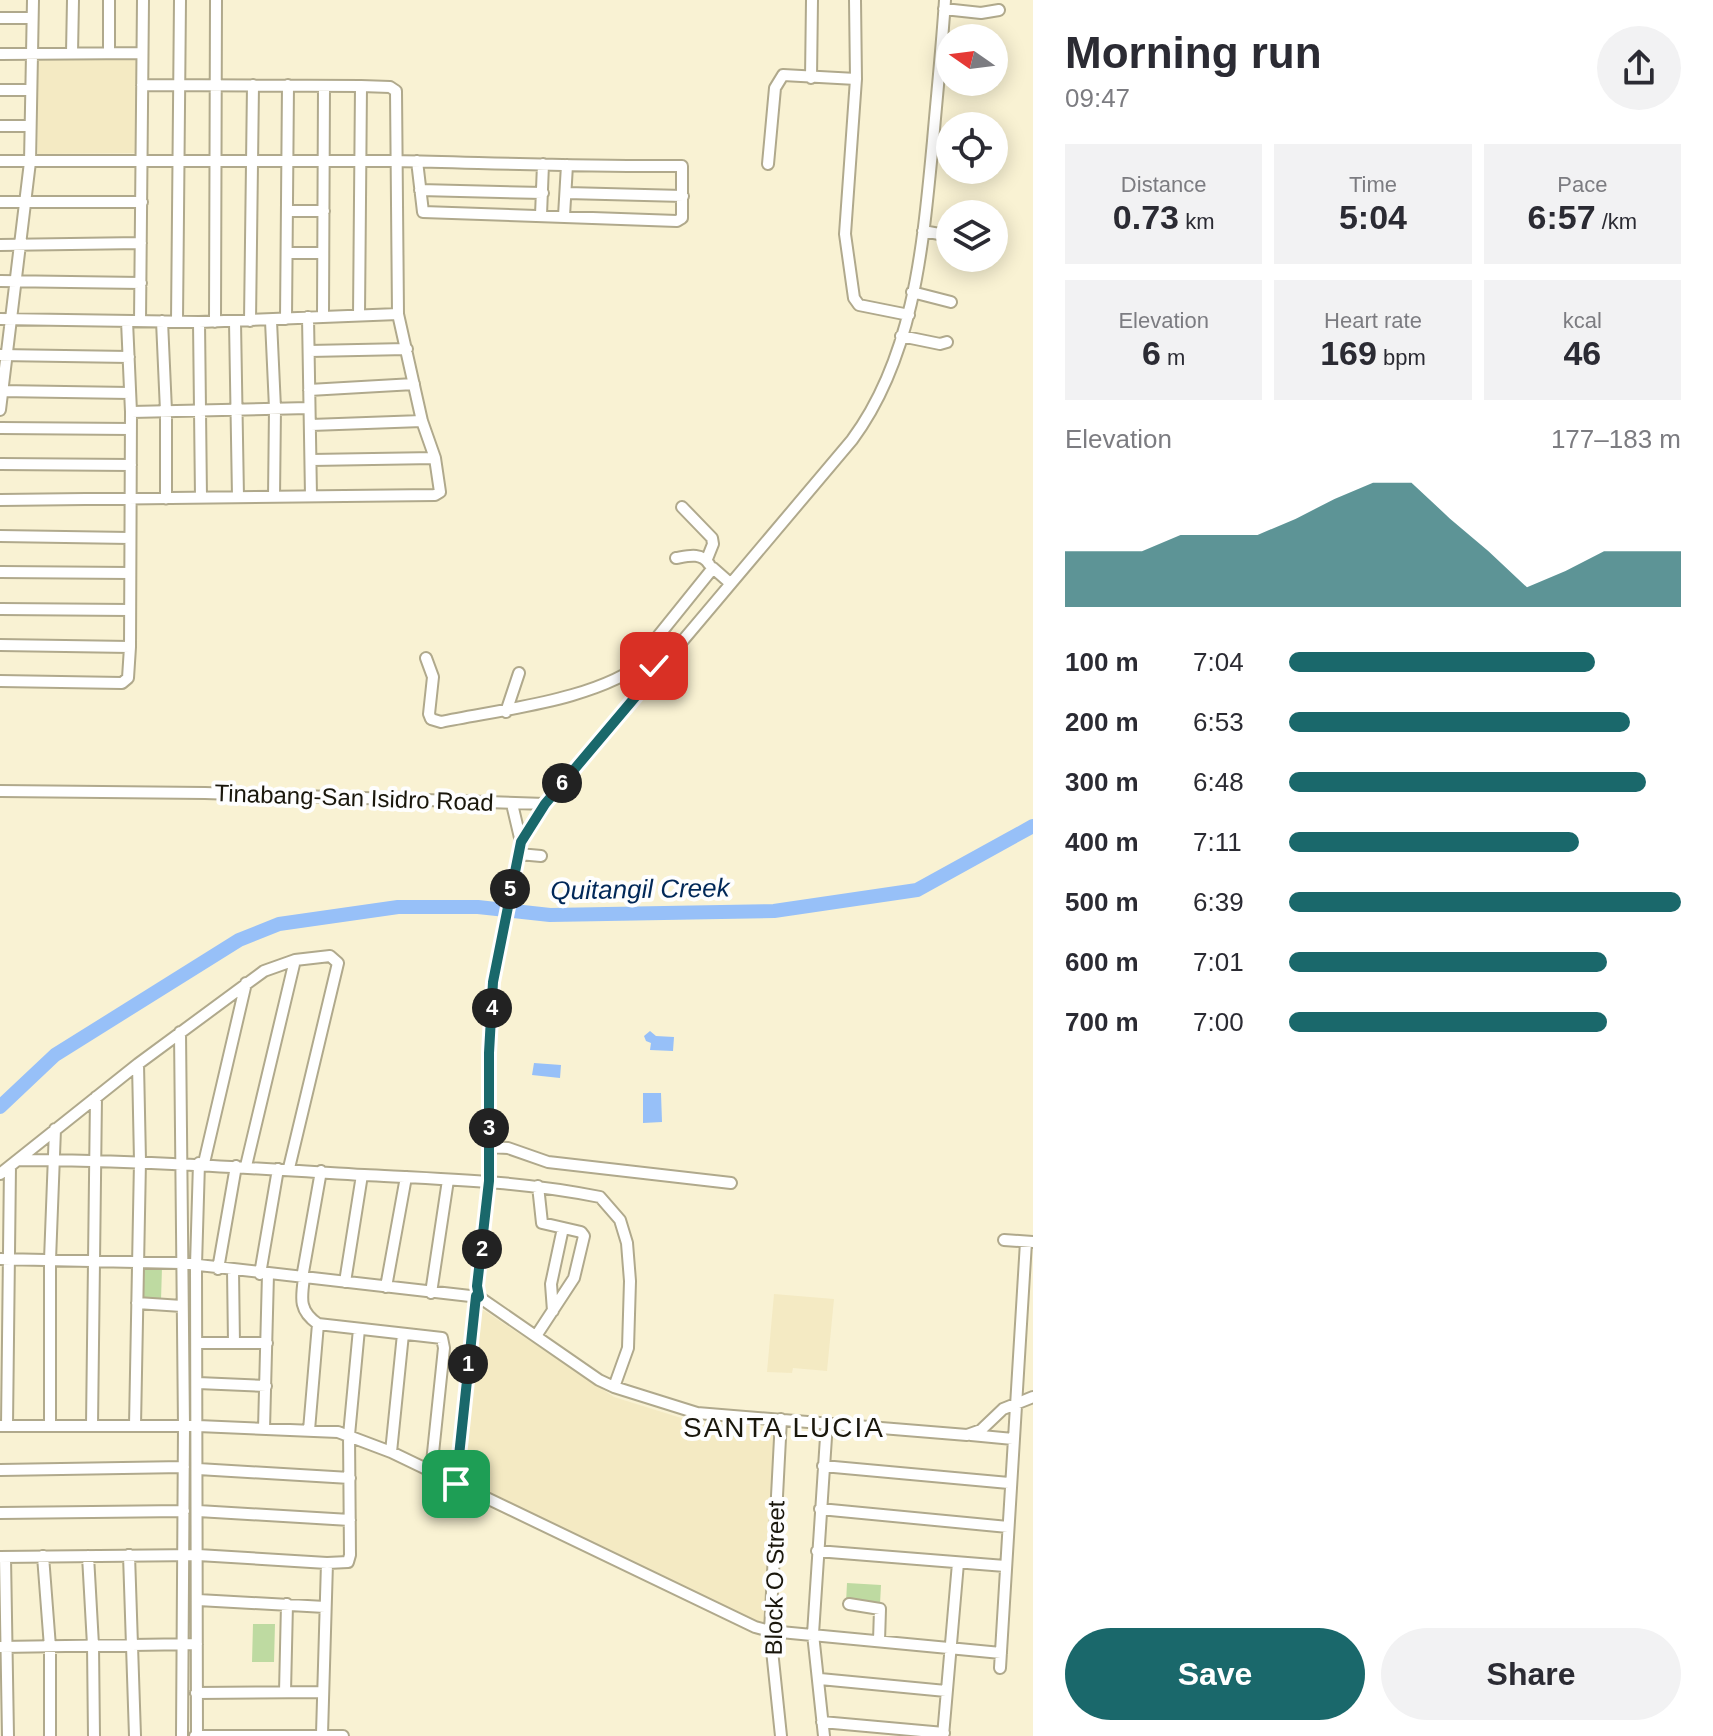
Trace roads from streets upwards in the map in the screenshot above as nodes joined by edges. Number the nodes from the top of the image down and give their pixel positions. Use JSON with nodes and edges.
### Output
{"nodes":[{"id":1,"x":33,"y":0,"type":"edge"},
{"id":2,"x":73,"y":0,"type":"edge"},
{"id":3,"x":109,"y":0,"type":"edge"},
{"id":4,"x":143,"y":0,"type":"edge"},
{"id":5,"x":180,"y":0,"type":"edge"},
{"id":6,"x":216,"y":0,"type":"edge"},
{"id":7,"x":812,"y":0,"type":"edge"},
{"id":8,"x":855,"y":0,"type":"edge"},
{"id":9,"x":945,"y":4,"type":"edge"},
{"id":10,"x":999,"y":10,"type":"dead end"},
{"id":11,"x":0,"y":18,"type":"edge"},
{"id":12,"x":32,"y":18,"type":"junction"},
{"id":13,"x":109,"y":52,"type":"junction"},
{"id":14,"x":72,"y":53,"type":"junction"},
{"id":15,"x":142,"y":53,"type":"junction"},
{"id":16,"x":0,"y":54,"type":"edge"},
{"id":17,"x":30,"y":54,"type":"junction"},
{"id":18,"x":811,"y":78,"type":"junction"},
{"id":19,"x":856,"y":79,"type":"junction"},
{"id":20,"x":142,"y":85,"type":"junction"},
{"id":21,"x":180,"y":85,"type":"junction"},
{"id":22,"x":216,"y":85,"type":"junction"},
{"id":23,"x":253,"y":85,"type":"junction"},
{"id":24,"x":288,"y":85,"type":"junction"},
{"id":25,"x":324,"y":86,"type":"junction"},
{"id":26,"x":361,"y":86,"type":"junction"},
{"id":27,"x":0,"y":90,"type":"edge"},
{"id":28,"x":30,"y":90,"type":"junction"},
{"id":29,"x":0,"y":126,"type":"edge"},
{"id":30,"x":30,"y":126,"type":"junction"},
{"id":31,"x":179,"y":159,"type":"junction"},
{"id":32,"x":143,"y":160,"type":"junction"},
{"id":33,"x":215,"y":160,"type":"junction"},
{"id":34,"x":252,"y":160,"type":"junction"},
{"id":35,"x":0,"y":161,"type":"edge"},
{"id":36,"x":287,"y":161,"type":"junction"},
{"id":37,"x":325,"y":161,"type":"junction"},
{"id":38,"x":360,"y":161,"type":"junction"},
{"id":39,"x":397,"y":161,"type":"junction"},
{"id":40,"x":417,"y":161,"type":"junction"},
{"id":41,"x":30,"y":162,"type":"junction"},
{"id":42,"x":543,"y":164,"type":"junction"},
{"id":43,"x":768,"y":164,"type":"dead end"},
{"id":44,"x":567,"y":165,"type":"junction"},
{"id":45,"x":420,"y":190,"type":"junction"},
{"id":46,"x":543,"y":193,"type":"junction"},
{"id":47,"x":567,"y":193,"type":"junction"},
{"id":48,"x":683,"y":196,"type":"junction"},
{"id":49,"x":0,"y":202,"type":"edge"},
{"id":50,"x":142,"y":202,"type":"junction"},
{"id":51,"x":26,"y":203,"type":"junction"},
{"id":52,"x":288,"y":211,"type":"junction"},
{"id":53,"x":324,"y":211,"type":"junction"},
{"id":54,"x":541,"y":215,"type":"junction"},
{"id":55,"x":564,"y":216,"type":"junction"},
{"id":56,"x":923,"y":231,"type":"junction"},
{"id":57,"x":936,"y":233,"type":"edge"},
{"id":58,"x":141,"y":243,"type":"junction"},
{"id":59,"x":0,"y":245,"type":"edge"},
{"id":60,"x":20,"y":245,"type":"junction"},
{"id":61,"x":287,"y":253,"type":"junction"},
{"id":62,"x":323,"y":253,"type":"junction"},
{"id":63,"x":0,"y":281,"type":"edge"},
{"id":64,"x":16,"y":281,"type":"junction"},
{"id":65,"x":141,"y":283,"type":"junction"},
{"id":66,"x":912,"y":292,"type":"junction"},
{"id":67,"x":951,"y":302,"type":"dead end"},
{"id":68,"x":398,"y":314,"type":"junction"},
{"id":69,"x":359,"y":315,"type":"junction"},
{"id":70,"x":909,"y":315,"type":"junction"},
{"id":71,"x":323,"y":316,"type":"junction"},
{"id":72,"x":308,"y":317,"type":"junction"},
{"id":73,"x":6,"y":319,"type":"edge"},
{"id":74,"x":286,"y":319,"type":"junction"},
{"id":75,"x":127,"y":321,"type":"junction"},
{"id":76,"x":140,"y":321,"type":"junction"},
{"id":77,"x":162,"y":321,"type":"junction"},
{"id":78,"x":177,"y":321,"type":"junction"},
{"id":79,"x":250,"y":321,"type":"junction"},
{"id":80,"x":271,"y":321,"type":"junction"},
{"id":81,"x":199,"y":322,"type":"junction"},
{"id":82,"x":215,"y":322,"type":"junction"},
{"id":83,"x":235,"y":322,"type":"junction"},
{"id":84,"x":901,"y":336,"type":"junction"},
{"id":85,"x":947,"y":342,"type":"dead end"},
{"id":86,"x":407,"y":349,"type":"junction"},
{"id":87,"x":309,"y":351,"type":"junction"},
{"id":88,"x":3,"y":355,"type":"edge"},
{"id":89,"x":129,"y":357,"type":"junction"},
{"id":90,"x":414,"y":384,"type":"junction"},
{"id":91,"x":309,"y":390,"type":"junction"},
{"id":92,"x":1,"y":391,"type":"edge"},
{"id":93,"x":130,"y":393,"type":"junction"},
{"id":94,"x":275,"y":408,"type":"junction"},
{"id":95,"x":309,"y":408,"type":"junction"},
{"id":96,"x":0,"y":410,"type":"edge"},
{"id":97,"x":238,"y":410,"type":"junction"},
{"id":98,"x":166,"y":411,"type":"junction"},
{"id":99,"x":202,"y":411,"type":"junction"},
{"id":100,"x":131,"y":412,"type":"junction"},
{"id":101,"x":422,"y":421,"type":"junction"},
{"id":102,"x":311,"y":425,"type":"junction"},
{"id":103,"x":0,"y":428,"type":"edge"},
{"id":104,"x":131,"y":429,"type":"junction"},
{"id":105,"x":435,"y":458,"type":"junction"},
{"id":106,"x":311,"y":460,"type":"junction"},
{"id":107,"x":0,"y":464,"type":"edge"},
{"id":108,"x":131,"y":465,"type":"junction"},
{"id":109,"x":311,"y":496,"type":"junction"},
{"id":110,"x":238,"y":497,"type":"junction"},
{"id":111,"x":274,"y":497,"type":"junction"},
{"id":112,"x":201,"y":498,"type":"junction"},
{"id":113,"x":166,"y":499,"type":"junction"},
{"id":114,"x":0,"y":500,"type":"edge"},
{"id":115,"x":130,"y":500,"type":"junction"},
{"id":116,"x":682,"y":507,"type":"dead end"},
{"id":117,"x":0,"y":536,"type":"edge"},
{"id":118,"x":130,"y":538,"type":"junction"},
{"id":119,"x":676,"y":558,"type":"dead end"},
{"id":120,"x":710,"y":564,"type":"junction"},
{"id":121,"x":0,"y":572,"type":"edge"},
{"id":122,"x":130,"y":573,"type":"junction"},
{"id":123,"x":730,"y":583,"type":"junction"},
{"id":124,"x":0,"y":609,"type":"edge"},
{"id":125,"x":130,"y":610,"type":"junction"},
{"id":126,"x":0,"y":645,"type":"edge"},
{"id":127,"x":130,"y":647,"type":"junction"},
{"id":128,"x":426,"y":658,"type":"dead end"},
{"id":129,"x":648,"y":659,"type":"junction"},
{"id":130,"x":658,"y":670,"type":"junction"},
{"id":131,"x":519,"y":673,"type":"dead end"},
{"id":132,"x":0,"y":681,"type":"edge"},
{"id":133,"x":506,"y":712,"type":"junction"},
{"id":134,"x":0,"y":791,"type":"edge"},
{"id":135,"x":512,"y":804,"type":"junction"},
{"id":136,"x":545,"y":804,"type":"junction"},
{"id":137,"x":521,"y":842,"type":"junction"},
{"id":138,"x":519,"y":854,"type":"junction"},
{"id":139,"x":541,"y":856,"type":"dead end"},
{"id":140,"x":295,"y":960,"type":"junction"},
{"id":141,"x":246,"y":983,"type":"junction"},
{"id":142,"x":180,"y":1032,"type":"junction"},
{"id":143,"x":138,"y":1064,"type":"junction"},
{"id":144,"x":96,"y":1097,"type":"junction"},
{"id":145,"x":55,"y":1129,"type":"junction"},
{"id":146,"x":489,"y":1147,"type":"junction"},
{"id":147,"x":55,"y":1160,"type":"junction"},
{"id":148,"x":95,"y":1160,"type":"junction"},
{"id":149,"x":140,"y":1161,"type":"junction"},
{"id":150,"x":183,"y":1162,"type":"junction"},
{"id":151,"x":14,"y":1163,"type":"junction"},
{"id":152,"x":201,"y":1163,"type":"junction"},
{"id":153,"x":241,"y":1166,"type":"junction"},
{"id":154,"x":284,"y":1168,"type":"junction"},
{"id":155,"x":321,"y":1171,"type":"junction"},
{"id":156,"x":0,"y":1174,"type":"edge"},
{"id":157,"x":362,"y":1175,"type":"junction"},
{"id":158,"x":406,"y":1177,"type":"junction"},
{"id":159,"x":448,"y":1180,"type":"junction"},
{"id":160,"x":489,"y":1181,"type":"junction"},
{"id":161,"x":731,"y":1183,"type":"dead end"},
{"id":162,"x":538,"y":1186,"type":"junction"},
{"id":163,"x":563,"y":1228,"type":"junction"},
{"id":164,"x":1004,"y":1240,"type":"dead end"},
{"id":165,"x":1029,"y":1242,"type":"edge"},
{"id":166,"x":4,"y":1259,"type":"edge"},
{"id":167,"x":50,"y":1260,"type":"junction"},
{"id":168,"x":94,"y":1263,"type":"junction"},
{"id":169,"x":181,"y":1263,"type":"junction"},
{"id":170,"x":138,"y":1264,"type":"junction"},
{"id":171,"x":196,"y":1265,"type":"junction"},
{"id":172,"x":218,"y":1269,"type":"junction"},
{"id":173,"x":233,"y":1270,"type":"junction"},
{"id":174,"x":264,"y":1274,"type":"junction"},
{"id":175,"x":303,"y":1278,"type":"junction"},
{"id":176,"x":345,"y":1282,"type":"junction"},
{"id":177,"x":386,"y":1287,"type":"junction"},
{"id":178,"x":431,"y":1293,"type":"junction"},
{"id":179,"x":478,"y":1297,"type":"junction"},
{"id":180,"x":137,"y":1303,"type":"junction"},
{"id":181,"x":182,"y":1306,"type":"junction"},
{"id":182,"x":553,"y":1311,"type":"junction"},
{"id":183,"x":318,"y":1324,"type":"junction"},
{"id":184,"x":359,"y":1329,"type":"junction"},
{"id":185,"x":403,"y":1334,"type":"junction"},
{"id":186,"x":536,"y":1336,"type":"junction"},
{"id":187,"x":198,"y":1343,"type":"junction"},
{"id":188,"x":234,"y":1343,"type":"junction"},
{"id":189,"x":267,"y":1343,"type":"junction"},
{"id":190,"x":198,"y":1383,"type":"junction"},
{"id":191,"x":266,"y":1386,"type":"junction"},
{"id":192,"x":614,"y":1387,"type":"junction"},
{"id":193,"x":1033,"y":1397,"type":"edge"},
{"id":194,"x":1014,"y":1404,"type":"junction"},
{"id":195,"x":781,"y":1419,"type":"junction"},
{"id":196,"x":827,"y":1422,"type":"junction"},
{"id":197,"x":3,"y":1426,"type":"edge"},
{"id":198,"x":50,"y":1426,"type":"junction"},
{"id":199,"x":92,"y":1426,"type":"junction"},
{"id":200,"x":135,"y":1426,"type":"junction"},
{"id":201,"x":184,"y":1426,"type":"junction"},
{"id":202,"x":198,"y":1426,"type":"junction"},
{"id":203,"x":264,"y":1429,"type":"junction"},
{"id":204,"x":309,"y":1430,"type":"junction"},
{"id":205,"x":349,"y":1435,"type":"junction"},
{"id":206,"x":967,"y":1435,"type":"junction"},
{"id":207,"x":1013,"y":1439,"type":"junction"},
{"id":208,"x":391,"y":1452,"type":"junction"},
{"id":209,"x":823,"y":1466,"type":"junction"},
{"id":210,"x":184,"y":1467,"type":"junction"},
{"id":211,"x":198,"y":1469,"type":"junction"},
{"id":212,"x":0,"y":1470,"type":"edge"},
{"id":213,"x":431,"y":1472,"type":"junction"},
{"id":214,"x":350,"y":1478,"type":"junction"},
{"id":215,"x":1009,"y":1483,"type":"junction"},
{"id":216,"x":456,"y":1484,"type":"junction"},
{"id":217,"x":820,"y":1509,"type":"junction"},
{"id":218,"x":184,"y":1511,"type":"junction"},
{"id":219,"x":198,"y":1511,"type":"junction"},
{"id":220,"x":0,"y":1513,"type":"edge"},
{"id":221,"x":350,"y":1520,"type":"junction"},
{"id":222,"x":1008,"y":1527,"type":"junction"},
{"id":223,"x":817,"y":1551,"type":"junction"},
{"id":224,"x":129,"y":1555,"type":"junction"},
{"id":225,"x":184,"y":1555,"type":"junction"},
{"id":226,"x":198,"y":1555,"type":"junction"},
{"id":227,"x":43,"y":1556,"type":"junction"},
{"id":228,"x":88,"y":1556,"type":"junction"},
{"id":229,"x":2,"y":1557,"type":"edge"},
{"id":230,"x":327,"y":1563,"type":"junction"},
{"id":231,"x":958,"y":1563,"type":"junction"},
{"id":232,"x":1005,"y":1566,"type":"junction"},
{"id":233,"x":198,"y":1600,"type":"junction"},
{"id":234,"x":287,"y":1604,"type":"junction"},
{"id":235,"x":849,"y":1604,"type":"dead end"},
{"id":236,"x":325,"y":1607,"type":"junction"},
{"id":237,"x":770,"y":1631,"type":"junction"},
{"id":238,"x":813,"y":1634,"type":"junction"},
{"id":239,"x":879,"y":1641,"type":"junction"},
{"id":240,"x":133,"y":1644,"type":"junction"},
{"id":241,"x":181,"y":1644,"type":"junction"},
{"id":242,"x":197,"y":1644,"type":"junction"},
{"id":243,"x":93,"y":1645,"type":"junction"},
{"id":244,"x":3,"y":1647,"type":"edge"},
{"id":245,"x":50,"y":1647,"type":"junction"},
{"id":246,"x":951,"y":1649,"type":"junction"},
{"id":247,"x":1001,"y":1653,"type":"junction"},
{"id":248,"x":1000,"y":1668,"type":"dead end"},
{"id":249,"x":820,"y":1679,"type":"junction"},
{"id":250,"x":946,"y":1691,"type":"junction"},
{"id":251,"x":285,"y":1692,"type":"junction"},
{"id":252,"x":322,"y":1692,"type":"junction"},
{"id":253,"x":196,"y":1693,"type":"junction"},
{"id":254,"x":822,"y":1722,"type":"junction"},
{"id":255,"x":322,"y":1734,"type":"edge"},
{"id":256,"x":944,"y":1735,"type":"edge"},
{"id":257,"x":8,"y":1736,"type":"edge"},
{"id":258,"x":50,"y":1736,"type":"edge"},
{"id":259,"x":94,"y":1736,"type":"edge"},
{"id":260,"x":135,"y":1736,"type":"edge"},
{"id":261,"x":182,"y":1736,"type":"edge"},
{"id":262,"x":196,"y":1736,"type":"edge"},
{"id":263,"x":343,"y":1736,"type":"edge"},
{"id":264,"x":781,"y":1736,"type":"edge"},
{"id":265,"x":824,"y":1736,"type":"edge"}],
"edges":[{"from":1,"to":12,"type":"street"},
{"from":2,"to":14,"type":"street"},
{"from":3,"to":13,"type":"street"},
{"from":4,"to":15,"type":"street"},
{"from":5,"to":21,"type":"street"},
{"from":6,"to":22,"type":"street"},
{"from":7,"to":18,"type":"street"},
{"from":8,"to":19,"type":"street"},
{"from":9,"to":10,"type":"street"},
{"from":9,"to":56,"type":"street"},
{"from":11,"to":12,"type":"street"},
{"from":12,"to":17,"type":"street"},
{"from":13,"to":14,"type":"street"},
{"from":13,"to":15,"type":"street"},
{"from":14,"to":17,"type":"street"},
{"from":15,"to":20,"type":"street"},
{"from":16,"to":17,"type":"street"},
{"from":17,"to":28,"type":"street"},
{"from":18,"to":19,"type":"street"},
{"from":18,"to":43,"type":"street"},
{"from":19,"to":70,"type":"street"},
{"from":20,"to":21,"type":"street"},
{"from":20,"to":32,"type":"street"},
{"from":21,"to":22,"type":"street"},
{"from":21,"to":31,"type":"street"},
{"from":22,"to":23,"type":"street"},
{"from":22,"to":33,"type":"street"},
{"from":23,"to":24,"type":"street"},
{"from":23,"to":34,"type":"street"},
{"from":24,"to":25,"type":"street"},
{"from":24,"to":36,"type":"street"},
{"from":25,"to":26,"type":"street"},
{"from":25,"to":37,"type":"street"},
{"from":26,"to":38,"type":"street"},
{"from":26,"to":39,"type":"street"},
{"from":27,"to":28,"type":"street"},
{"from":28,"to":30,"type":"street"},
{"from":29,"to":30,"type":"street"},
{"from":30,"to":41,"type":"street"},
{"from":31,"to":32,"type":"street"},
{"from":31,"to":33,"type":"street"},
{"from":31,"to":78,"type":"street"},
{"from":32,"to":41,"type":"street"},
{"from":32,"to":50,"type":"street"},
{"from":33,"to":34,"type":"street"},
{"from":33,"to":82,"type":"street"},
{"from":34,"to":36,"type":"street"},
{"from":34,"to":79,"type":"street"},
{"from":35,"to":41,"type":"street"},
{"from":36,"to":37,"type":"street"},
{"from":36,"to":52,"type":"street"},
{"from":37,"to":38,"type":"street"},
{"from":37,"to":53,"type":"street"},
{"from":38,"to":39,"type":"street"},
{"from":38,"to":69,"type":"street"},
{"from":39,"to":40,"type":"street"},
{"from":39,"to":68,"type":"street"},
{"from":40,"to":42,"type":"street"},
{"from":40,"to":45,"type":"street"},
{"from":41,"to":51,"type":"street"},
{"from":42,"to":44,"type":"street"},
{"from":42,"to":46,"type":"street"},
{"from":44,"to":47,"type":"street"},
{"from":44,"to":48,"type":"street"},
{"from":45,"to":46,"type":"street"},
{"from":45,"to":54,"type":"street"},
{"from":46,"to":54,"type":"street"},
{"from":47,"to":48,"type":"street"},
{"from":47,"to":55,"type":"street"},
{"from":48,"to":55,"type":"street"},
{"from":49,"to":51,"type":"street"},
{"from":50,"to":51,"type":"street"},
{"from":50,"to":58,"type":"street"},
{"from":51,"to":60,"type":"street"},
{"from":52,"to":53,"type":"street"},
{"from":52,"to":61,"type":"street"},
{"from":53,"to":62,"type":"street"},
{"from":54,"to":55,"type":"street"},
{"from":56,"to":57,"type":"street"},
{"from":56,"to":66,"type":"street"},
{"from":58,"to":60,"type":"street"},
{"from":58,"to":65,"type":"street"},
{"from":59,"to":60,"type":"street"},
{"from":60,"to":64,"type":"street"},
{"from":61,"to":62,"type":"street"},
{"from":61,"to":74,"type":"street"},
{"from":62,"to":71,"type":"street"},
{"from":63,"to":64,"type":"street"},
{"from":64,"to":65,"type":"street"},
{"from":64,"to":73,"type":"street"},
{"from":65,"to":76,"type":"street"},
{"from":66,"to":67,"type":"street"},
{"from":66,"to":70,"type":"street"},
{"from":68,"to":69,"type":"street"},
{"from":68,"to":86,"type":"street"},
{"from":69,"to":71,"type":"street"},
{"from":70,"to":84,"type":"street"},
{"from":71,"to":72,"type":"street"},
{"from":72,"to":74,"type":"street"},
{"from":72,"to":87,"type":"street"},
{"from":73,"to":75,"type":"street"},
{"from":73,"to":88,"type":"street"},
{"from":74,"to":80,"type":"street"},
{"from":75,"to":76,"type":"street"},
{"from":75,"to":89,"type":"street"},
{"from":76,"to":77,"type":"street"},
{"from":77,"to":78,"type":"street"},
{"from":77,"to":98,"type":"street"},
{"from":78,"to":81,"type":"street"},
{"from":79,"to":80,"type":"street"},
{"from":79,"to":83,"type":"street"},
{"from":80,"to":94,"type":"street"},
{"from":81,"to":82,"type":"street"},
{"from":81,"to":99,"type":"street"},
{"from":82,"to":83,"type":"street"},
{"from":83,"to":97,"type":"street"},
{"from":84,"to":85,"type":"street"},
{"from":84,"to":123,"type":"street"},
{"from":86,"to":87,"type":"street"},
{"from":86,"to":90,"type":"street"},
{"from":87,"to":91,"type":"street"},
{"from":88,"to":89,"type":"street"},
{"from":88,"to":92,"type":"street"},
{"from":89,"to":93,"type":"street"},
{"from":90,"to":91,"type":"street"},
{"from":90,"to":101,"type":"street"},
{"from":91,"to":95,"type":"street"},
{"from":92,"to":93,"type":"street"},
{"from":92,"to":96,"type":"street"},
{"from":93,"to":100,"type":"street"},
{"from":94,"to":95,"type":"street"},
{"from":94,"to":97,"type":"street"},
{"from":94,"to":111,"type":"street"},
{"from":95,"to":102,"type":"street"},
{"from":97,"to":99,"type":"street"},
{"from":97,"to":110,"type":"street"},
{"from":98,"to":99,"type":"street"},
{"from":98,"to":100,"type":"street"},
{"from":98,"to":113,"type":"street"},
{"from":99,"to":112,"type":"street"},
{"from":100,"to":104,"type":"street"},
{"from":101,"to":102,"type":"street"},
{"from":101,"to":105,"type":"street"},
{"from":102,"to":106,"type":"street"},
{"from":103,"to":104,"type":"street"},
{"from":104,"to":108,"type":"street"},
{"from":105,"to":106,"type":"street"},
{"from":105,"to":109,"type":"street"},
{"from":106,"to":109,"type":"street"},
{"from":107,"to":108,"type":"street"},
{"from":108,"to":115,"type":"street"},
{"from":109,"to":111,"type":"street"},
{"from":110,"to":111,"type":"street"},
{"from":110,"to":112,"type":"street"},
{"from":112,"to":113,"type":"street"},
{"from":113,"to":115,"type":"street"},
{"from":114,"to":115,"type":"street"},
{"from":115,"to":118,"type":"street"},
{"from":116,"to":120,"type":"street"},
{"from":117,"to":118,"type":"street"},
{"from":118,"to":122,"type":"street"},
{"from":119,"to":120,"type":"street"},
{"from":120,"to":123,"type":"street"},
{"from":120,"to":129,"type":"street"},
{"from":121,"to":122,"type":"street"},
{"from":122,"to":125,"type":"street"},
{"from":123,"to":130,"type":"street"},
{"from":124,"to":125,"type":"street"},
{"from":125,"to":127,"type":"street"},
{"from":126,"to":127,"type":"street"},
{"from":127,"to":132,"type":"street"},
{"from":128,"to":133,"type":"street"},
{"from":129,"to":130,"type":"street"},
{"from":129,"to":133,"type":"street"},
{"from":130,"to":136,"type":"street"},
{"from":131,"to":133,"type":"street"},
{"from":134,"to":135,"type":"street","name":"Tinabang-San Isidro Road"},
{"from":135,"to":136,"type":"street","name":"Tinabang-San Isidro Road"},
{"from":135,"to":137,"type":"street"},
{"from":136,"to":137,"type":"street"},
{"from":137,"to":138,"type":"street"},
{"from":138,"to":139,"type":"street"},
{"from":138,"to":146,"type":"street"},
{"from":140,"to":141,"type":"street"},
{"from":140,"to":153,"type":"street"},
{"from":140,"to":154,"type":"street"},
{"from":141,"to":142,"type":"street"},
{"from":141,"to":152,"type":"street"},
{"from":142,"to":143,"type":"street"},
{"from":142,"to":150,"type":"street"},
{"from":143,"to":144,"type":"street"},
{"from":143,"to":149,"type":"street"},
{"from":144,"to":145,"type":"street"},
{"from":144,"to":148,"type":"street"},
{"from":145,"to":147,"type":"street"},
{"from":145,"to":151,"type":"street"},
{"from":146,"to":160,"type":"street"},
{"from":146,"to":161,"type":"street"},
{"from":147,"to":148,"type":"street"},
{"from":147,"to":151,"type":"street"},
{"from":147,"to":167,"type":"street"},
{"from":148,"to":149,"type":"street"},
{"from":148,"to":168,"type":"street"},
{"from":149,"to":150,"type":"street"},
{"from":149,"to":170,"type":"street"},
{"from":150,"to":152,"type":"street"},
{"from":150,"to":169,"type":"street"},
{"from":151,"to":156,"type":"street"},
{"from":151,"to":166,"type":"street"},
{"from":152,"to":153,"type":"street"},
{"from":152,"to":171,"type":"street"},
{"from":153,"to":154,"type":"street"},
{"from":153,"to":172,"type":"street"},
{"from":154,"to":155,"type":"street"},
{"from":154,"to":174,"type":"street"},
{"from":155,"to":157,"type":"street"},
{"from":155,"to":175,"type":"street"},
{"from":157,"to":158,"type":"street"},
{"from":157,"to":176,"type":"street"},
{"from":158,"to":159,"type":"street"},
{"from":158,"to":177,"type":"street"},
{"from":159,"to":160,"type":"street"},
{"from":159,"to":178,"type":"street"},
{"from":160,"to":162,"type":"street"},
{"from":160,"to":179,"type":"street"},
{"from":162,"to":163,"type":"street"},
{"from":162,"to":192,"type":"street"},
{"from":163,"to":182,"type":"street"},
{"from":163,"to":182,"type":"street"},
{"from":164,"to":165,"type":"street"},
{"from":165,"to":194,"type":"street"},
{"from":166,"to":167,"type":"street"},
{"from":166,"to":197,"type":"street"},
{"from":167,"to":168,"type":"street"},
{"from":167,"to":198,"type":"street"},
{"from":168,"to":170,"type":"street"},
{"from":168,"to":199,"type":"street"},
{"from":169,"to":170,"type":"street"},
{"from":169,"to":171,"type":"street"},
{"from":169,"to":181,"type":"street"},
{"from":170,"to":180,"type":"street"},
{"from":171,"to":172,"type":"street"},
{"from":171,"to":187,"type":"street"},
{"from":172,"to":173,"type":"street"},
{"from":173,"to":174,"type":"street"},
{"from":173,"to":188,"type":"street"},
{"from":174,"to":175,"type":"street"},
{"from":174,"to":189,"type":"street"},
{"from":175,"to":176,"type":"street"},
{"from":175,"to":183,"type":"street"},
{"from":176,"to":177,"type":"street"},
{"from":177,"to":178,"type":"street"},
{"from":178,"to":179,"type":"street"},
{"from":179,"to":186,"type":"street"},
{"from":179,"to":216,"type":"street"},
{"from":180,"to":181,"type":"street"},
{"from":180,"to":200,"type":"street"},
{"from":181,"to":201,"type":"street"},
{"from":182,"to":186,"type":"street"},
{"from":183,"to":184,"type":"street"},
{"from":183,"to":204,"type":"street"},
{"from":184,"to":185,"type":"street"},
{"from":184,"to":205,"type":"street"},
{"from":185,"to":208,"type":"street"},
{"from":185,"to":213,"type":"street"},
{"from":186,"to":192,"type":"street"},
{"from":187,"to":188,"type":"street"},
{"from":187,"to":190,"type":"street"},
{"from":188,"to":189,"type":"street"},
{"from":189,"to":191,"type":"street"},
{"from":190,"to":191,"type":"street"},
{"from":190,"to":202,"type":"street"},
{"from":191,"to":203,"type":"street"},
{"from":192,"to":195,"type":"street"},
{"from":193,"to":194,"type":"street"},
{"from":194,"to":206,"type":"street"},
{"from":194,"to":207,"type":"street"},
{"from":195,"to":196,"type":"street"},
{"from":195,"to":237,"type":"street","name":"Block O Street"},
{"from":196,"to":206,"type":"street"},
{"from":196,"to":209,"type":"street"},
{"from":197,"to":198,"type":"street"},
{"from":198,"to":199,"type":"street"},
{"from":199,"to":200,"type":"street"},
{"from":200,"to":201,"type":"street"},
{"from":201,"to":202,"type":"street"},
{"from":201,"to":210,"type":"street"},
{"from":202,"to":203,"type":"street"},
{"from":202,"to":211,"type":"street"},
{"from":203,"to":204,"type":"street"},
{"from":204,"to":205,"type":"street"},
{"from":205,"to":208,"type":"street"},
{"from":205,"to":214,"type":"street"},
{"from":206,"to":207,"type":"street"},
{"from":207,"to":215,"type":"street"},
{"from":208,"to":213,"type":"street"},
{"from":209,"to":215,"type":"street"},
{"from":209,"to":217,"type":"street"},
{"from":210,"to":212,"type":"street"},
{"from":210,"to":218,"type":"street"},
{"from":211,"to":214,"type":"street"},
{"from":211,"to":219,"type":"street"},
{"from":213,"to":216,"type":"street"},
{"from":214,"to":221,"type":"street"},
{"from":215,"to":222,"type":"street"},
{"from":216,"to":237,"type":"street"},
{"from":217,"to":222,"type":"street"},
{"from":217,"to":223,"type":"street"},
{"from":218,"to":220,"type":"street"},
{"from":218,"to":225,"type":"street"},
{"from":219,"to":221,"type":"street"},
{"from":219,"to":226,"type":"street"},
{"from":221,"to":230,"type":"street"},
{"from":222,"to":232,"type":"street"},
{"from":223,"to":231,"type":"street"},
{"from":223,"to":238,"type":"street"},
{"from":224,"to":225,"type":"street"},
{"from":224,"to":228,"type":"street"},
{"from":224,"to":240,"type":"street"},
{"from":225,"to":226,"type":"street"},
{"from":225,"to":241,"type":"street"},
{"from":226,"to":230,"type":"street"},
{"from":226,"to":233,"type":"street"},
{"from":227,"to":228,"type":"street"},
{"from":227,"to":229,"type":"street"},
{"from":227,"to":245,"type":"street"},
{"from":228,"to":243,"type":"street"},
{"from":229,"to":244,"type":"street"},
{"from":230,"to":236,"type":"street"},
{"from":231,"to":232,"type":"street"},
{"from":231,"to":246,"type":"street"},
{"from":232,"to":247,"type":"street"},
{"from":233,"to":234,"type":"street"},
{"from":233,"to":242,"type":"street"},
{"from":234,"to":236,"type":"street"},
{"from":234,"to":251,"type":"street"},
{"from":235,"to":239,"type":"street"},
{"from":236,"to":252,"type":"street"},
{"from":237,"to":238,"type":"street"},
{"from":237,"to":264,"type":"street","name":"Block O Street"},
{"from":238,"to":239,"type":"street"},
{"from":238,"to":249,"type":"street"},
{"from":239,"to":246,"type":"street"},
{"from":240,"to":241,"type":"street"},
{"from":240,"to":243,"type":"street"},
{"from":240,"to":260,"type":"street"},
{"from":241,"to":242,"type":"street"},
{"from":241,"to":261,"type":"street"},
{"from":242,"to":253,"type":"street"},
{"from":243,"to":245,"type":"street"},
{"from":243,"to":259,"type":"street"},
{"from":244,"to":245,"type":"street"},
{"from":244,"to":257,"type":"street"},
{"from":245,"to":258,"type":"street"},
{"from":246,"to":247,"type":"street"},
{"from":246,"to":250,"type":"street"},
{"from":247,"to":248,"type":"street"},
{"from":249,"to":250,"type":"street"},
{"from":249,"to":254,"type":"street"},
{"from":250,"to":256,"type":"street"},
{"from":251,"to":252,"type":"street"},
{"from":251,"to":253,"type":"street"},
{"from":252,"to":255,"type":"street"},
{"from":253,"to":262,"type":"street"},
{"from":254,"to":256,"type":"street"},
{"from":254,"to":265,"type":"street"},
{"from":255,"to":262,"type":"street"},
{"from":255,"to":263,"type":"street"}]}
